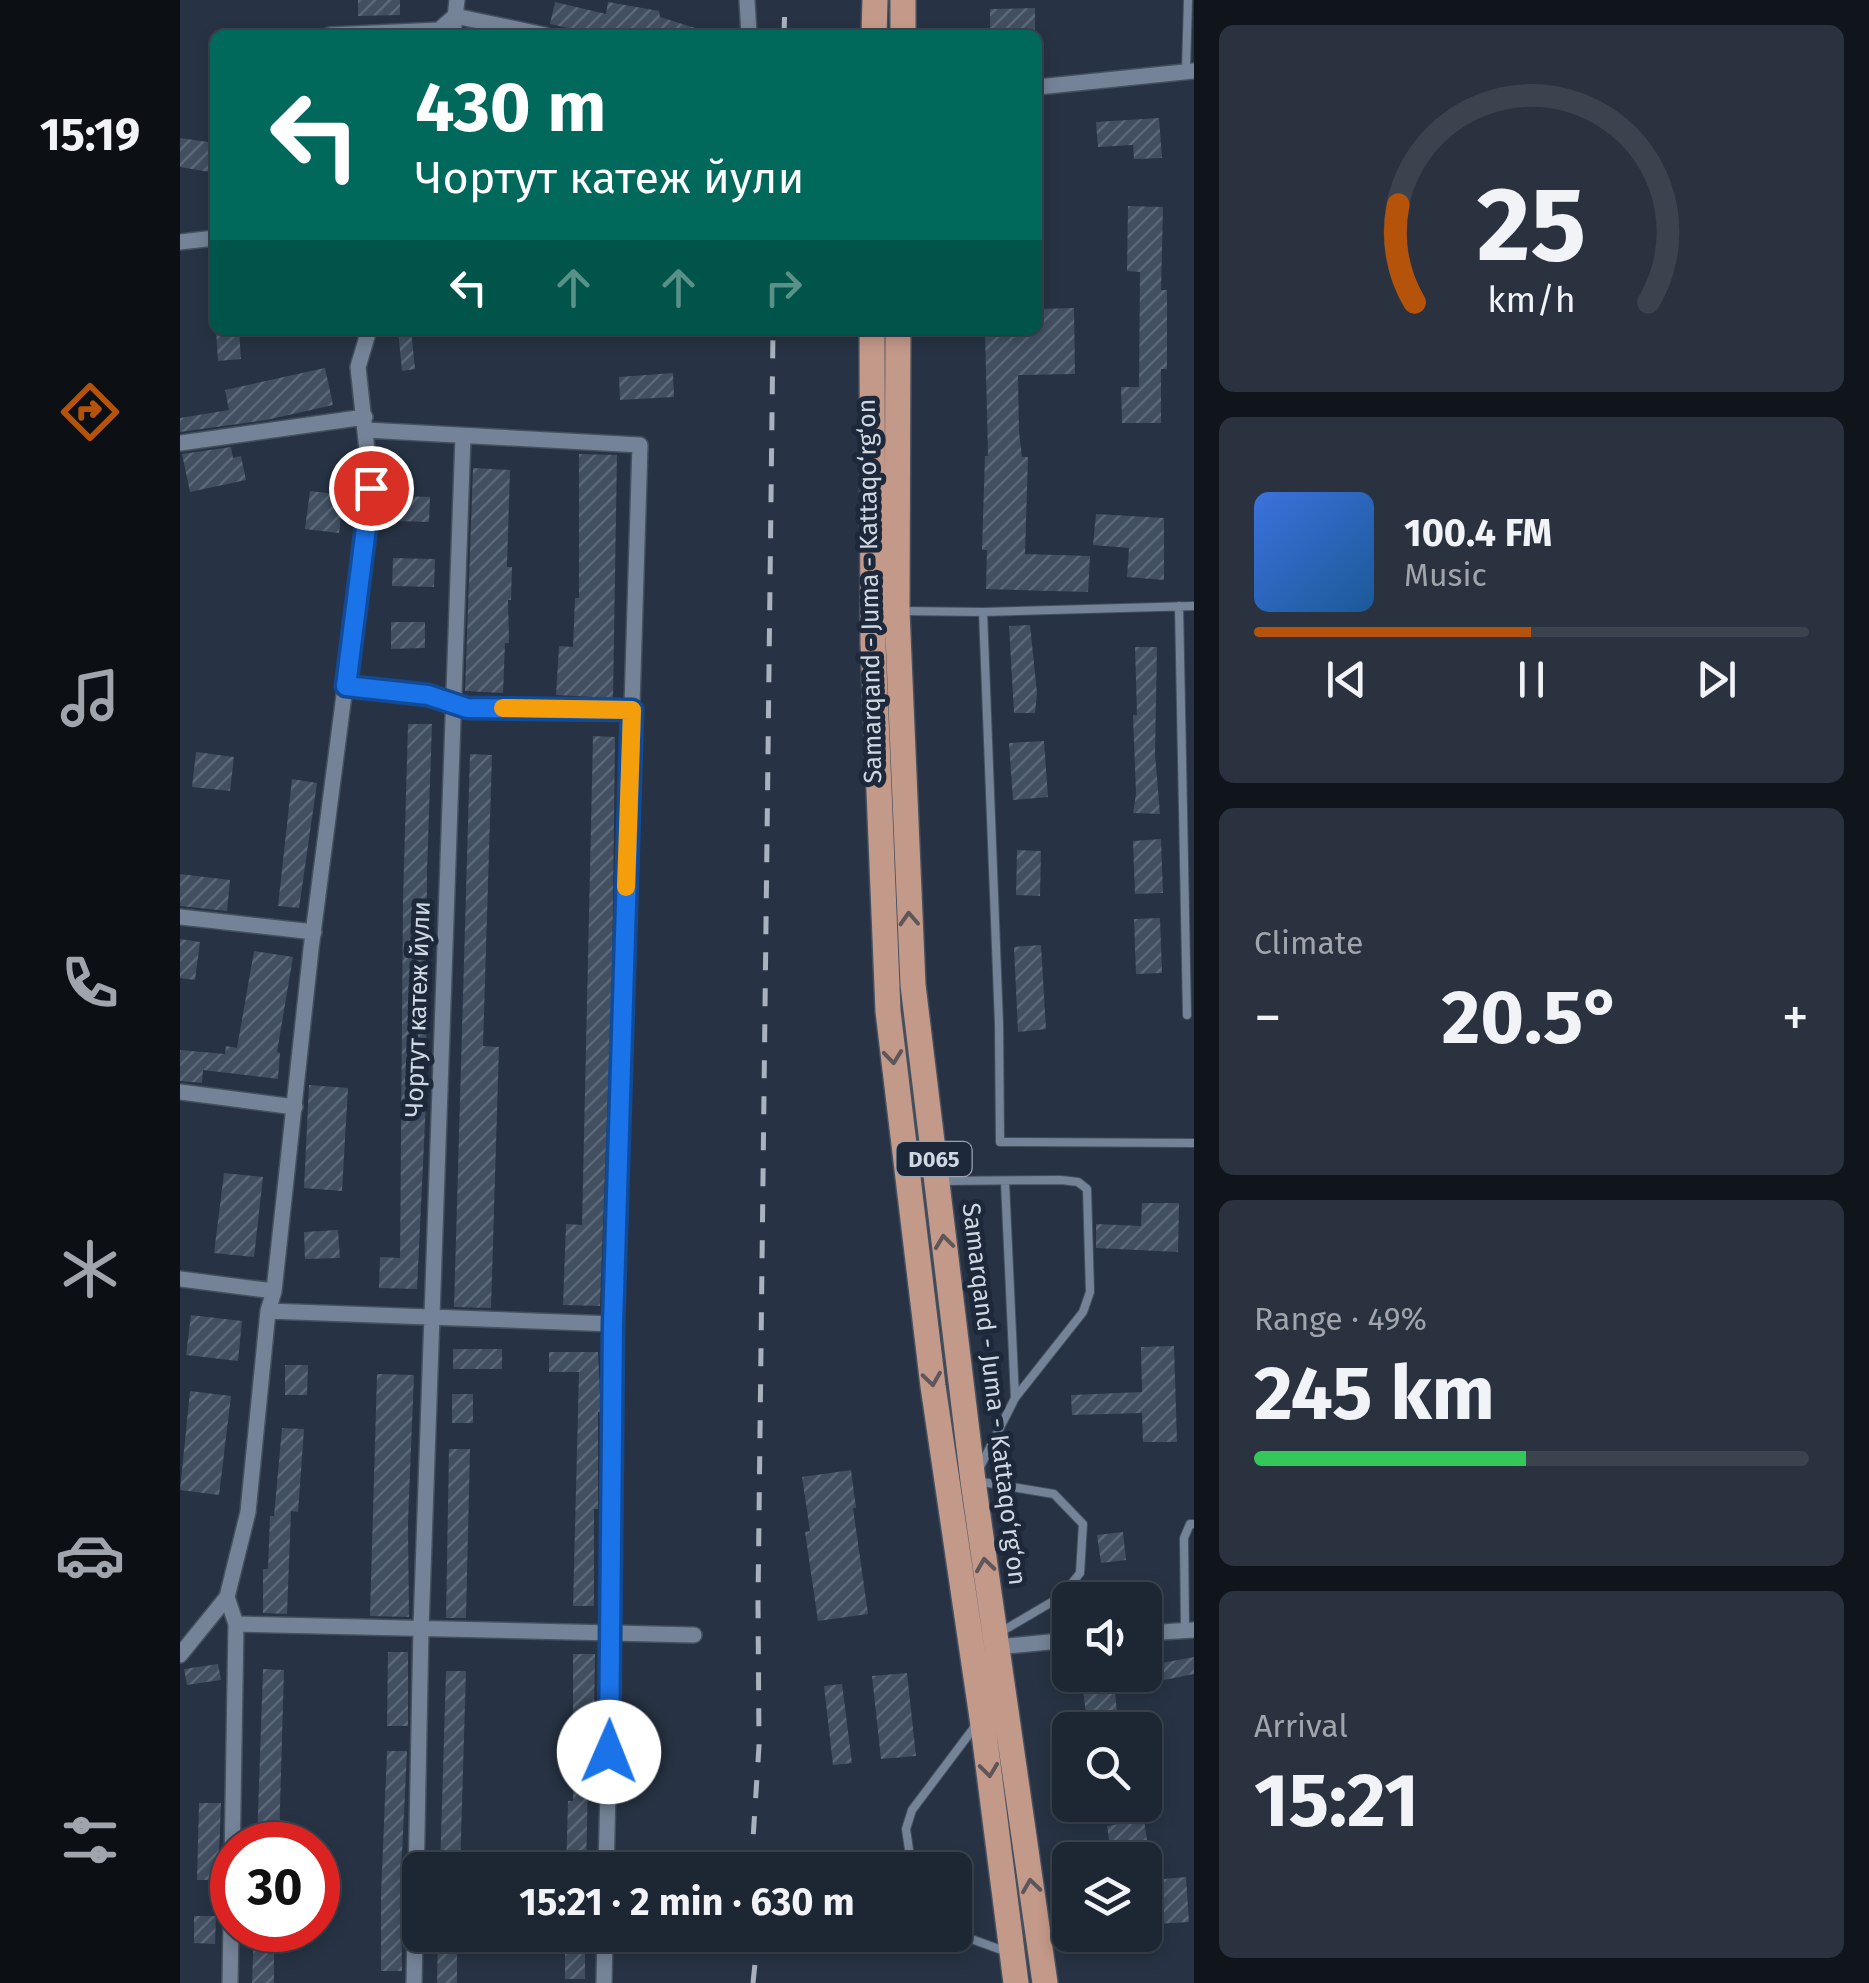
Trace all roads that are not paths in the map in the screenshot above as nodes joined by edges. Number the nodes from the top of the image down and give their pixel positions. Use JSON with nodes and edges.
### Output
{"nodes":[{"id":1,"x":746,"y":0,"type":"edge"},
{"id":2,"x":875,"y":0,"type":"edge"},
{"id":3,"x":903,"y":0,"type":"edge"},
{"id":4,"x":1188,"y":0,"type":"edge"},
{"id":5,"x":456,"y":8,"type":"edge"},
{"id":6,"x":438,"y":30,"type":"edge"},
{"id":7,"x":529,"y":30,"type":"edge"},
{"id":8,"x":749,"y":30,"type":"edge"},
{"id":9,"x":874,"y":30,"type":"edge"},
{"id":10,"x":902,"y":30,"type":"edge"},
{"id":11,"x":1190,"y":72,"type":"edge"},
{"id":12,"x":1042,"y":86,"type":"edge"},
{"id":13,"x":210,"y":239,"type":"edge"},
{"id":14,"x":180,"y":242,"type":"edge"},
{"id":15,"x":368,"y":335,"type":"edge"},
{"id":16,"x":873,"y":335,"type":"edge"},
{"id":17,"x":897,"y":335,"type":"edge"},
{"id":18,"x":884,"y":377,"type":"junction"},
{"id":19,"x":365,"y":423,"type":"junction"},
{"id":20,"x":463,"y":436,"type":"junction"},
{"id":21,"x":180,"y":443,"type":"edge"},
{"id":22,"x":1180,"y":606,"type":"junction"},
{"id":23,"x":1194,"y":606,"type":"edge"},
{"id":24,"x":897,"y":610,"type":"junction"},
{"id":25,"x":984,"y":612,"type":"junction"},
{"id":26,"x":346,"y":686,"type":"junction"},
{"id":27,"x":454,"y":704,"type":"junction"},
{"id":28,"x":632,"y":710,"type":"junction"},
{"id":29,"x":180,"y":918,"type":"edge"},
{"id":30,"x":314,"y":932,"type":"junction"},
{"id":31,"x":1187,"y":1014,"type":"dead end"},
{"id":32,"x":180,"y":1092,"type":"edge"},
{"id":33,"x":295,"y":1107,"type":"junction"},
{"id":34,"x":1194,"y":1143,"type":"edge"},
{"id":35,"x":937,"y":1181,"type":"junction"},
{"id":36,"x":1005,"y":1182,"type":"junction"},
{"id":37,"x":180,"y":1279,"type":"edge"},
{"id":38,"x":274,"y":1290,"type":"junction"},
{"id":39,"x":268,"y":1311,"type":"junction"},
{"id":40,"x":431,"y":1317,"type":"junction"},
{"id":41,"x":613,"y":1324,"type":"junction"},
{"id":42,"x":1016,"y":1398,"type":"junction"},
{"id":43,"x":973,"y":1481,"type":"junction"},
{"id":44,"x":1194,"y":1524,"type":"edge"},
{"id":45,"x":227,"y":1596,"type":"junction"},
{"id":46,"x":236,"y":1624,"type":"junction"},
{"id":47,"x":421,"y":1628,"type":"junction"},
{"id":48,"x":1190,"y":1630,"type":"edge"},
{"id":49,"x":1162,"y":1632,"type":"edge"},
{"id":50,"x":612,"y":1633,"type":"junction"},
{"id":51,"x":694,"y":1635,"type":"dead end"},
{"id":52,"x":1052,"y":1640,"type":"edge"},
{"id":53,"x":996,"y":1641,"type":"junction"},
{"id":54,"x":180,"y":1654,"type":"edge"},
{"id":55,"x":994,"y":1716,"type":"junction"},
{"id":56,"x":606,"y":1852,"type":"edge"},
{"id":57,"x":909,"y":1852,"type":"edge"},
{"id":58,"x":972,"y":1939,"type":"edge"},
{"id":59,"x":605,"y":1952,"type":"edge"},
{"id":60,"x":1012,"y":1954,"type":"junction"},
{"id":61,"x":230,"y":1983,"type":"edge"},
{"id":62,"x":414,"y":1983,"type":"edge"},
{"id":63,"x":604,"y":1983,"type":"edge"},
{"id":64,"x":1016,"y":1983,"type":"edge"},
{"id":65,"x":1044,"y":1983,"type":"edge"}],
"edges":[{"from":1,"to":8,"type":"street"},
{"from":2,"to":9,"type":"main road"},
{"from":3,"to":10,"type":"main road"},
{"from":4,"to":11,"type":"lane"},
{"from":5,"to":6,"type":"street"},
{"from":5,"to":7,"type":"street"},
{"from":11,"to":12,"type":"street"},
{"from":13,"to":14,"type":"street"},
{"from":15,"to":19,"type":"street"},
{"from":16,"to":18,"type":"main road","name":"Samarqand - Juma - Kattaqo‘rg‘on","number":"D065"},
{"from":17,"to":18,"type":"main road","name":"Samarqand - Juma - Kattaqo‘rg‘on","number":"D065"},
{"from":18,"to":24,"type":"main road","name":"Samarqand - Juma - Kattaqo‘rg‘on","number":"D065"},
{"from":18,"to":55,"type":"main road","name":"Samarqand - Juma - Kattaqo‘rg‘on","number":"D065","one_way":true},
{"from":19,"to":20,"type":"street"},
{"from":19,"to":21,"type":"street"},
{"from":19,"to":26,"type":"street"},
{"from":20,"to":27,"type":"street","name":"Чортут катеж йули"},
{"from":20,"to":28,"type":"street"},
{"from":22,"to":23,"type":"lane"},
{"from":22,"to":25,"type":"lane"},
{"from":22,"to":31,"type":"lane"},
{"from":24,"to":25,"type":"lane"},
{"from":35,"to":24,"type":"main road","name":"Samarqand - Juma - Kattaqo‘rg‘on","number":"D065","one_way":true},
{"from":25,"to":34,"type":"lane"},
{"from":26,"to":27,"type":"street"},
{"from":26,"to":30,"type":"street"},
{"from":27,"to":28,"type":"street"},
{"from":27,"to":40,"type":"street","name":"Чортут катеж йули"},
{"from":28,"to":41,"type":"street"},
{"from":29,"to":30,"type":"street"},
{"from":30,"to":33,"type":"street"},
{"from":32,"to":33,"type":"street"},
{"from":33,"to":38,"type":"street"},
{"from":35,"to":36,"type":"lane"},
{"from":43,"to":35,"type":"main road","name":"Samarqand - Juma - Kattaqo‘rg‘on","number":"D065","one_way":true},
{"from":36,"to":42,"type":"lane"},
{"from":36,"to":42,"type":"lane"},
{"from":37,"to":38,"type":"street"},
{"from":38,"to":39,"type":"street"},
{"from":39,"to":40,"type":"street"},
{"from":39,"to":45,"type":"street"},
{"from":40,"to":41,"type":"street"},
{"from":40,"to":47,"type":"street","name":"Чортут катеж йули"},
{"from":41,"to":50,"type":"street"},
{"from":42,"to":43,"type":"lane"},
{"from":53,"to":43,"type":"main road","name":"Samarqand - Juma - Kattaqo‘rg‘on","number":"D065","one_way":true},
{"from":43,"to":53,"type":"lane"},
{"from":44,"to":48,"type":"lane"},
{"from":45,"to":46,"type":"street"},
{"from":45,"to":54,"type":"street"},
{"from":46,"to":47,"type":"street"},
{"from":46,"to":61,"type":"street"},
{"from":47,"to":50,"type":"street"},
{"from":47,"to":62,"type":"street","name":"Чортут катеж йули"},
{"from":48,"to":49,"type":"street"},
{"from":50,"to":51,"type":"street"},
{"from":50,"to":56,"type":"street"},
{"from":52,"to":53,"type":"street"},
{"from":53,"to":55,"type":"main road","name":"Samarqand - Juma - Kattaqo‘rg‘on","number":"D065"},
{"from":55,"to":57,"type":"lane"},
{"from":55,"to":60,"type":"main road","name":"Samarqand - Juma - Kattaqo‘rg‘on","number":"D065","one_way":true},
{"from":65,"to":55,"type":"main road","name":"Samarqand - Juma - Kattaqo‘rg‘on","number":"D065","one_way":true},
{"from":58,"to":60,"type":"lane"},
{"from":59,"to":63,"type":"street"},
{"from":60,"to":64,"type":"main road","name":"Samarqand - Juma - Kattaqo‘rg‘on","number":"D065"}]}
